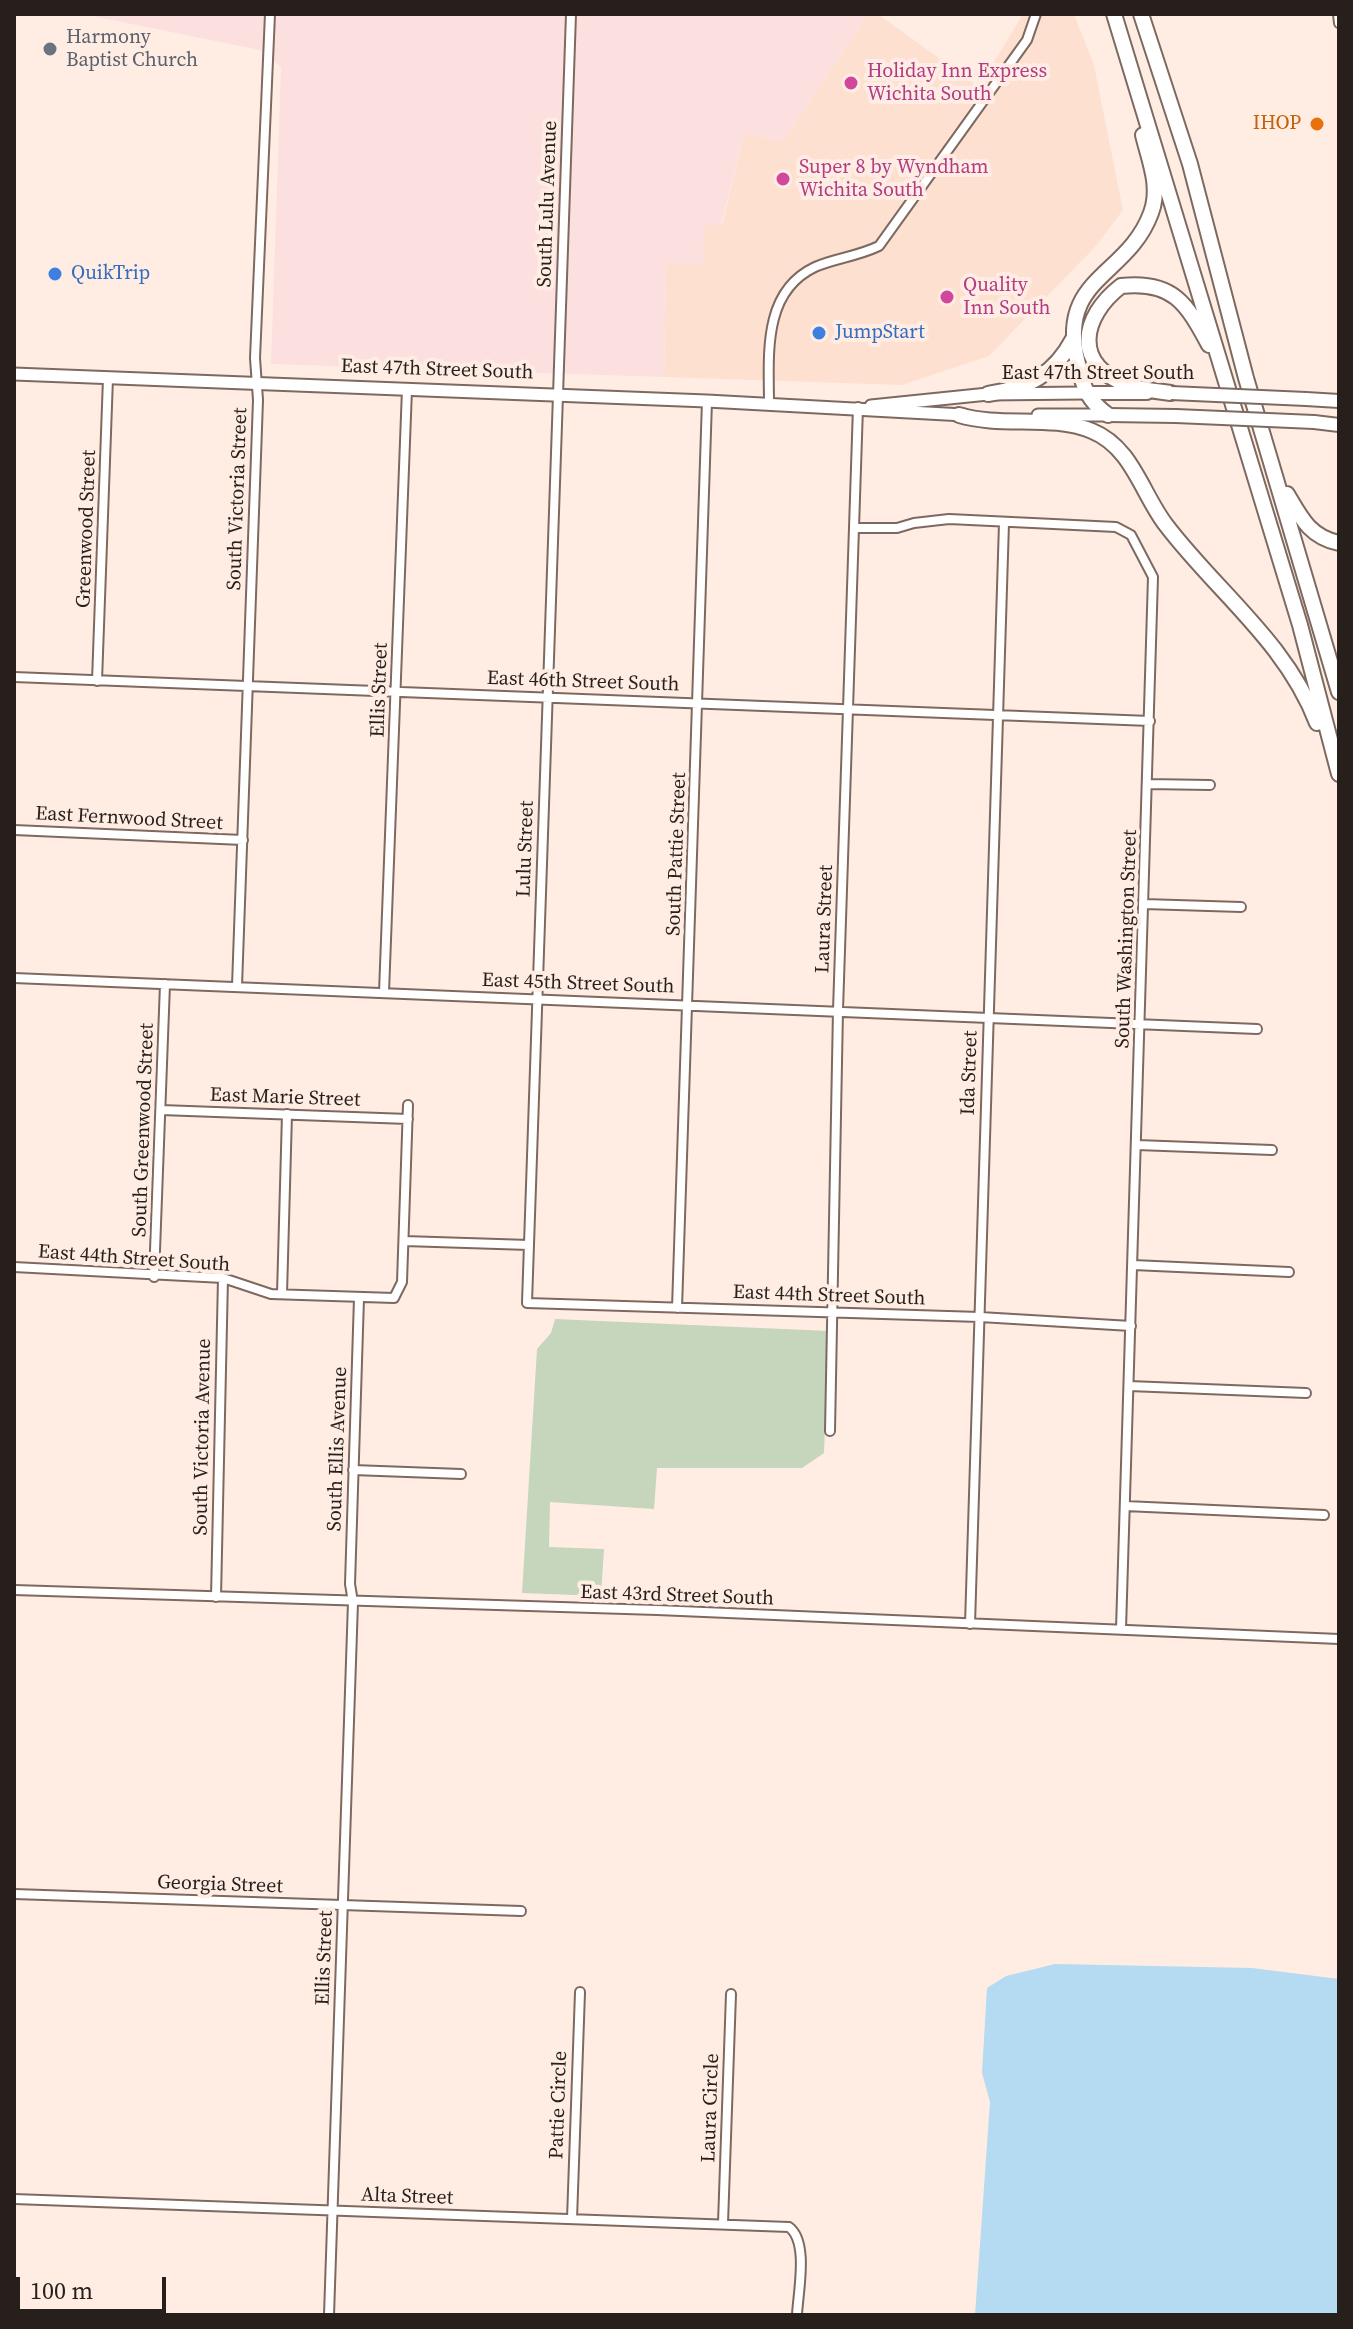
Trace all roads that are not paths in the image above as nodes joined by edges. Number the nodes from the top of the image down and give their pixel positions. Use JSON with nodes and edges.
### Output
{"nodes":[{"id":1,"x":270,"y":14,"type":"edge"},
{"id":2,"x":571,"y":14,"type":"edge"},
{"id":3,"x":1036,"y":14,"type":"edge"},
{"id":4,"x":1114,"y":14,"type":"edge"},
{"id":5,"x":1141,"y":14,"type":"edge"},
{"id":6,"x":1338,"y":14,"type":"edge"},
{"id":7,"x":1339,"y":23,"type":"edge"},
{"id":8,"x":1124,"y":44,"type":"junction"},
{"id":9,"x":1073,"y":338,"type":"junction"},
{"id":10,"x":1225,"y":372,"type":"junction"},
{"id":11,"x":14,"y":374,"type":"edge"},
{"id":12,"x":108,"y":378,"type":"junction"},
{"id":13,"x":257,"y":384,"type":"junction"},
{"id":14,"x":407,"y":389,"type":"junction"},
{"id":15,"x":1085,"y":393,"type":"junction"},
{"id":16,"x":1171,"y":393,"type":"junction"},
{"id":17,"x":988,"y":394,"type":"junction"},
{"id":18,"x":557,"y":395,"type":"junction"},
{"id":19,"x":707,"y":401,"type":"junction"},
{"id":20,"x":1339,"y":401,"type":"edge"},
{"id":21,"x":769,"y":404,"type":"junction"},
{"id":22,"x":858,"y":407,"type":"junction"},
{"id":23,"x":959,"y":415,"type":"junction"},
{"id":24,"x":1108,"y":415,"type":"junction"},
{"id":25,"x":1339,"y":425,"type":"edge"},
{"id":26,"x":1276,"y":475,"type":"junction"},
{"id":27,"x":1004,"y":523,"type":"junction"},
{"id":28,"x":855,"y":528,"type":"junction"},
{"id":29,"x":1339,"y":543,"type":"edge"},
{"id":30,"x":14,"y":677,"type":"edge"},
{"id":31,"x":97,"y":681,"type":"junction"},
{"id":32,"x":248,"y":686,"type":"junction"},
{"id":33,"x":396,"y":691,"type":"junction"},
{"id":34,"x":1339,"y":692,"type":"edge"},
{"id":35,"x":547,"y":697,"type":"junction"},
{"id":36,"x":698,"y":702,"type":"junction"},
{"id":37,"x":849,"y":708,"type":"junction"},
{"id":38,"x":998,"y":714,"type":"junction"},
{"id":39,"x":1150,"y":721,"type":"junction"},
{"id":40,"x":1339,"y":777,"type":"edge"},
{"id":41,"x":1148,"y":784,"type":"junction"},
{"id":42,"x":1210,"y":785,"type":"dead end"},
{"id":43,"x":14,"y":830,"type":"edge"},
{"id":44,"x":243,"y":840,"type":"junction"},
{"id":45,"x":1144,"y":904,"type":"junction"},
{"id":46,"x":1241,"y":907,"type":"dead end"},
{"id":47,"x":14,"y":978,"type":"edge"},
{"id":48,"x":165,"y":984,"type":"junction"},
{"id":49,"x":237,"y":986,"type":"junction"},
{"id":50,"x":384,"y":992,"type":"junction"},
{"id":51,"x":536,"y":998,"type":"junction"},
{"id":52,"x":688,"y":1004,"type":"junction"},
{"id":53,"x":838,"y":1010,"type":"junction"},
{"id":54,"x":988,"y":1016,"type":"junction"},
{"id":55,"x":1141,"y":1023,"type":"junction"},
{"id":56,"x":1257,"y":1029,"type":"dead end"},
{"id":57,"x":408,"y":1105,"type":"dead end"},
{"id":58,"x":161,"y":1110,"type":"junction"},
{"id":59,"x":287,"y":1114,"type":"junction"},
{"id":60,"x":408,"y":1119,"type":"junction"},
{"id":61,"x":1137,"y":1145,"type":"junction"},
{"id":62,"x":1272,"y":1150,"type":"dead end"},
{"id":63,"x":404,"y":1241,"type":"junction"},
{"id":64,"x":529,"y":1245,"type":"junction"},
{"id":65,"x":1133,"y":1265,"type":"junction"},
{"id":66,"x":14,"y":1267,"type":"edge"},
{"id":67,"x":1289,"y":1272,"type":"dead end"},
{"id":68,"x":154,"y":1277,"type":"junction"},
{"id":69,"x":223,"y":1278,"type":"junction"},
{"id":70,"x":282,"y":1294,"type":"junction"},
{"id":71,"x":359,"y":1298,"type":"junction"},
{"id":72,"x":527,"y":1303,"type":"joint"},
{"id":73,"x":677,"y":1308,"type":"junction"},
{"id":74,"x":833,"y":1312,"type":"junction"},
{"id":75,"x":980,"y":1317,"type":"junction"},
{"id":76,"x":1131,"y":1326,"type":"junction"},
{"id":77,"x":1129,"y":1386,"type":"junction"},
{"id":78,"x":1306,"y":1393,"type":"dead end"},
{"id":79,"x":830,"y":1431,"type":"dead end"},
{"id":80,"x":353,"y":1470,"type":"junction"},
{"id":81,"x":461,"y":1474,"type":"dead end"},
{"id":82,"x":1125,"y":1506,"type":"junction"},
{"id":83,"x":1324,"y":1515,"type":"dead end"},
{"id":84,"x":14,"y":1590,"type":"edge"},
{"id":85,"x":216,"y":1597,"type":"junction"},
{"id":86,"x":353,"y":1602,"type":"junction"},
{"id":87,"x":970,"y":1624,"type":"junction"},
{"id":88,"x":1121,"y":1629,"type":"junction"},
{"id":89,"x":1339,"y":1639,"type":"edge"},
{"id":90,"x":14,"y":1894,"type":"edge"},
{"id":91,"x":343,"y":1905,"type":"junction"},
{"id":92,"x":521,"y":1911,"type":"dead end"},
{"id":93,"x":580,"y":1992,"type":"dead end"},
{"id":94,"x":731,"y":1994,"type":"dead end"},
{"id":95,"x":14,"y":2199,"type":"edge"},
{"id":96,"x":332,"y":2210,"type":"junction"},
{"id":97,"x":572,"y":2219,"type":"junction"},
{"id":98,"x":723,"y":2223,"type":"junction"},
{"id":99,"x":329,"y":2315,"type":"edge"},
{"id":100,"x":797,"y":2315,"type":"edge"}],
"edges":[{"from":1,"to":13,"type":"street","name":"South Victoria Street"},
{"from":2,"to":18,"type":"street","name":"South Lulu Avenue"},
{"from":3,"to":21,"type":"street"},
{"from":4,"to":8,"type":"highway"},
{"from":5,"to":26,"type":"highway"},
{"from":6,"to":7,"type":"street"},
{"from":8,"to":9,"type":"highway"},
{"from":8,"to":10,"type":"highway"},
{"from":9,"to":15,"type":"highway"},
{"from":9,"to":17,"type":"highway"},
{"from":10,"to":16,"type":"highway"},
{"from":10,"to":40,"type":"highway"},
{"from":11,"to":12,"type":"main road","name":"East 47th Street South"},
{"from":12,"to":13,"type":"main road","name":"East 47th Street South"},
{"from":12,"to":31,"type":"street","name":"Greenwood Street"},
{"from":13,"to":14,"type":"main road","name":"East 47th Street South"},
{"from":13,"to":32,"type":"street","name":"South Victoria Street"},
{"from":14,"to":18,"type":"main road","name":"East 47th Street South"},
{"from":14,"to":33,"type":"street","name":"Ellis Street"},
{"from":15,"to":16,"type":"main road","name":"East 47th Street South"},
{"from":15,"to":17,"type":"main road","name":"East 47th Street South"},
{"from":15,"to":24,"type":"highway"},
{"from":16,"to":20,"type":"main road","name":"East 47th Street South","bridge":true},
{"from":17,"to":22,"type":"main road","name":"East 47th Street South"},
{"from":18,"to":19,"type":"main road","name":"East 47th Street South"},
{"from":18,"to":35,"type":"street","name":"Lulu Street"},
{"from":19,"to":21,"type":"main road","name":"East 47th Street South"},
{"from":19,"to":36,"type":"street","name":"South Pattie Street"},
{"from":21,"to":22,"type":"main road","name":"East 47th Street South"},
{"from":22,"to":23,"type":"main road","name":"East 47th Street South"},
{"from":22,"to":28,"type":"street","name":"Laura Street"},
{"from":23,"to":24,"type":"main road","name":"East 47th Street South"},
{"from":23,"to":40,"type":"highway"},
{"from":24,"to":25,"type":"main road","name":"East 47th Street South","bridge":true},
{"from":26,"to":29,"type":"highway"},
{"from":26,"to":34,"type":"highway"},
{"from":27,"to":28,"type":"street","name":"South Washington Street"},
{"from":27,"to":38,"type":"street","name":"Ida Street"},
{"from":27,"to":39,"type":"street","name":"South Washington Street"},
{"from":28,"to":37,"type":"street","name":"Laura Street"},
{"from":30,"to":31,"type":"street","name":"East 46th Street South"},
{"from":31,"to":32,"type":"street","name":"East 46th Street South"},
{"from":32,"to":33,"type":"street","name":"East 46th Street South"},
{"from":32,"to":44,"type":"street","name":"South Victoria Street"},
{"from":33,"to":35,"type":"street","name":"East 46th Street South"},
{"from":33,"to":50,"type":"street","name":"Ellis Street"},
{"from":35,"to":36,"type":"street","name":"East 46th Street South"},
{"from":35,"to":51,"type":"street","name":"Lulu Street"},
{"from":36,"to":37,"type":"street","name":"East 46th Street South"},
{"from":36,"to":52,"type":"street","name":"South Pattie Street"},
{"from":37,"to":38,"type":"street","name":"East 46th Street South"},
{"from":37,"to":53,"type":"street","name":"Laura Street"},
{"from":38,"to":39,"type":"street","name":"East 46th Street South"},
{"from":38,"to":54,"type":"street","name":"Ida Street"},
{"from":39,"to":41,"type":"street","name":"South Washington Street"},
{"from":41,"to":42,"type":"street"},
{"from":41,"to":45,"type":"street","name":"South Washington Street"},
{"from":43,"to":44,"type":"street","name":"East Fernwood Street"},
{"from":44,"to":49,"type":"street","name":"South Victoria Street"},
{"from":45,"to":46,"type":"street"},
{"from":45,"to":55,"type":"street","name":"South Washington Street"},
{"from":47,"to":48,"type":"street","name":"East 45th Street South"},
{"from":48,"to":49,"type":"street","name":"East 45th Street South"},
{"from":48,"to":58,"type":"street","name":"South Greenwood Street"},
{"from":49,"to":50,"type":"street","name":"East 45th Street South"},
{"from":50,"to":51,"type":"street","name":"East 45th Street South"},
{"from":51,"to":52,"type":"street","name":"East 45th Street South"},
{"from":51,"to":64,"type":"street","name":"Lulu Street"},
{"from":52,"to":53,"type":"street","name":"East 45th Street South"},
{"from":52,"to":73,"type":"street","name":"South Pattie Street"},
{"from":53,"to":54,"type":"street","name":"East 45th Street South"},
{"from":53,"to":74,"type":"street","name":"Laura Street"},
{"from":54,"to":55,"type":"street","name":"East 45th Street South"},
{"from":54,"to":75,"type":"street","name":"Ida Street"},
{"from":55,"to":56,"type":"street","name":"East 45th Street South"},
{"from":55,"to":61,"type":"street","name":"South Washington Street"},
{"from":57,"to":60,"type":"street"},
{"from":58,"to":59,"type":"street","name":"East Marie Street"},
{"from":58,"to":68,"type":"street","name":"South Greenwood Street"},
{"from":59,"to":60,"type":"street","name":"East Marie Street"},
{"from":59,"to":70,"type":"street"},
{"from":60,"to":63,"type":"street"},
{"from":61,"to":62,"type":"street"},
{"from":61,"to":65,"type":"street","name":"South Washington Street"},
{"from":63,"to":64,"type":"street"},
{"from":63,"to":71,"type":"street","name":"East 44th Street South"},
{"from":64,"to":72,"type":"street","name":"Lulu Street"},
{"from":65,"to":67,"type":"street"},
{"from":65,"to":76,"type":"street","name":"South Washington Street"},
{"from":66,"to":68,"type":"street","name":"East 44th Street South"},
{"from":68,"to":69,"type":"street","name":"East 44th Street South"},
{"from":69,"to":70,"type":"street","name":"East 44th Street South"},
{"from":69,"to":85,"type":"street","name":"South Victoria Avenue"},
{"from":70,"to":71,"type":"street","name":"East 44th Street South"},
{"from":71,"to":80,"type":"street","name":"South Ellis Avenue"},
{"from":72,"to":73,"type":"street","name":"East 44th Street South"},
{"from":73,"to":74,"type":"street","name":"East 44th Street South"},
{"from":74,"to":75,"type":"street","name":"East 44th Street South"},
{"from":74,"to":79,"type":"street","name":"Laura Street"},
{"from":75,"to":76,"type":"street","name":"East 44th Street South"},
{"from":75,"to":87,"type":"street","name":"Ida Street"},
{"from":76,"to":77,"type":"street","name":"South Washington Street"},
{"from":77,"to":78,"type":"street"},
{"from":77,"to":82,"type":"street","name":"South Washington Street"},
{"from":80,"to":81,"type":"street"},
{"from":80,"to":86,"type":"street","name":"South Ellis Avenue"},
{"from":82,"to":83,"type":"street"},
{"from":82,"to":88,"type":"street","name":"South Washington Street"},
{"from":84,"to":85,"type":"street","name":"East 43rd Street South"},
{"from":85,"to":86,"type":"street","name":"East 43rd Street South"},
{"from":86,"to":87,"type":"street","name":"East 43rd Street South"},
{"from":86,"to":91,"type":"street","name":"Ellis Street"},
{"from":87,"to":88,"type":"street","name":"East 43rd Street South"},
{"from":88,"to":89,"type":"street","name":"East 43rd Street South"},
{"from":90,"to":91,"type":"street","name":"Georgia Street"},
{"from":91,"to":92,"type":"street","name":"Georgia Street"},
{"from":91,"to":96,"type":"street","name":"Ellis Street"},
{"from":93,"to":97,"type":"street","name":"Pattie Circle"},
{"from":94,"to":98,"type":"street","name":"Laura Circle"},
{"from":95,"to":96,"type":"street","name":"Alta Street"},
{"from":96,"to":97,"type":"street","name":"Alta Street"},
{"from":96,"to":99,"type":"street","name":"Ellis Street"},
{"from":97,"to":98,"type":"street","name":"Alta Street"},
{"from":98,"to":100,"type":"street","name":"Alta Street"}]}
